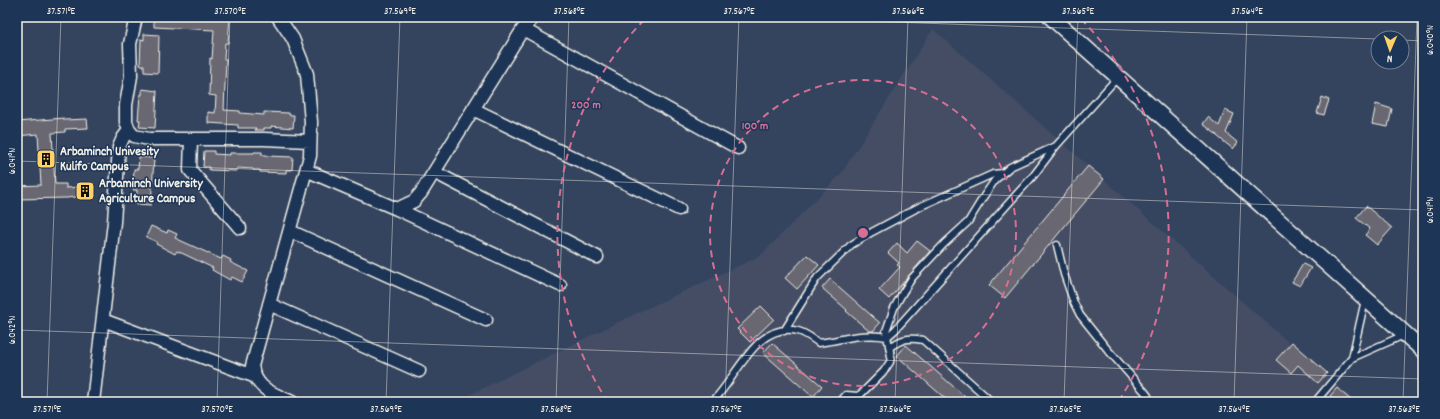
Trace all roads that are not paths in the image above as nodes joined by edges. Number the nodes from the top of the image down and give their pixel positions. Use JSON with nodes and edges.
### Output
{"nodes":[{"id":1,"x":136,"y":17,"type":"edge"},
{"id":2,"x":278,"y":17,"type":"edge"},
{"id":3,"x":534,"y":17,"type":"edge"},
{"id":4,"x":1051,"y":17,"type":"edge"},
{"id":5,"x":523,"y":29,"type":"junction"},
{"id":6,"x":1118,"y":77,"type":"junction"},
{"id":7,"x":473,"y":110,"type":"junction"},
{"id":8,"x":129,"y":130,"type":"junction"},
{"id":9,"x":191,"y":139,"type":"junction"},
{"id":10,"x":310,"y":141,"type":"junction"},
{"id":11,"x":1056,"y":146,"type":"junction"},
{"id":12,"x":738,"y":148,"type":"dead end"},
{"id":13,"x":306,"y":170,"type":"junction"},
{"id":14,"x":434,"y":172,"type":"junction"},
{"id":15,"x":1003,"y":173,"type":"junction"},
{"id":16,"x":397,"y":209,"type":"junction"},
{"id":17,"x":679,"y":209,"type":"dead end"},
{"id":18,"x":240,"y":228,"type":"dead end"},
{"id":19,"x":290,"y":231,"type":"junction"},
{"id":20,"x":1057,"y":245,"type":"dead end"},
{"id":21,"x":597,"y":257,"type":"dead end"},
{"id":22,"x":560,"y":285,"type":"dead end"},
{"id":23,"x":1365,"y":299,"type":"junction"},
{"id":24,"x":269,"y":304,"type":"junction"},
{"id":25,"x":103,"y":320,"type":"junction"},
{"id":26,"x":486,"y":320,"type":"dead end"},
{"id":27,"x":784,"y":331,"type":"junction"},
{"id":28,"x":1406,"y":335,"type":"junction"},
{"id":29,"x":887,"y":337,"type":"junction"},
{"id":30,"x":890,"y":346,"type":"junction"},
{"id":31,"x":1423,"y":350,"type":"edge"},
{"id":32,"x":1352,"y":358,"type":"junction"},
{"id":33,"x":419,"y":371,"type":"dead end"},
{"id":34,"x":254,"y":376,"type":"junction"},
{"id":35,"x":92,"y":402,"type":"edge"},
{"id":36,"x":292,"y":402,"type":"edge"},
{"id":37,"x":712,"y":402,"type":"edge"},
{"id":38,"x":840,"y":402,"type":"edge"},
{"id":39,"x":992,"y":402,"type":"edge"},
{"id":40,"x":1142,"y":402,"type":"edge"},
{"id":41,"x":1315,"y":402,"type":"edge"}],
"edges":[{"from":1,"to":8,"type":"street"},
{"from":2,"to":10,"type":"street"},
{"from":3,"to":5,"type":"street"},
{"from":4,"to":6,"type":"street"},
{"from":5,"to":7,"type":"street"},
{"from":5,"to":12,"type":"street"},
{"from":6,"to":11,"type":"lane"},
{"from":6,"to":23,"type":"street"},
{"from":7,"to":14,"type":"street"},
{"from":7,"to":17,"type":"street"},
{"from":8,"to":9,"type":"street"},
{"from":8,"to":25,"type":"street"},
{"from":9,"to":10,"type":"street"},
{"from":9,"to":18,"type":"street"},
{"from":10,"to":13,"type":"street"},
{"from":11,"to":15,"type":"lane"},
{"from":11,"to":29,"type":"lane"},
{"from":13,"to":16,"type":"street"},
{"from":13,"to":19,"type":"street"},
{"from":14,"to":16,"type":"street"},
{"from":14,"to":21,"type":"street"},
{"from":15,"to":27,"type":"lane"},
{"from":15,"to":29,"type":"lane"},
{"from":16,"to":22,"type":"street"},
{"from":19,"to":24,"type":"street"},
{"from":19,"to":26,"type":"street"},
{"from":20,"to":40,"type":"lane"},
{"from":23,"to":28,"type":"street"},
{"from":23,"to":32,"type":"lane"},
{"from":24,"to":33,"type":"street"},
{"from":24,"to":34,"type":"street"},
{"from":25,"to":34,"type":"street"},
{"from":25,"to":35,"type":"street"},
{"from":27,"to":29,"type":"lane"},
{"from":27,"to":37,"type":"lane"},
{"from":28,"to":31,"type":"street"},
{"from":28,"to":32,"type":"lane"},
{"from":29,"to":30,"type":"lane"},
{"from":30,"to":38,"type":"lane"},
{"from":30,"to":39,"type":"lane"},
{"from":32,"to":41,"type":"lane"},
{"from":34,"to":36,"type":"street"}]}
